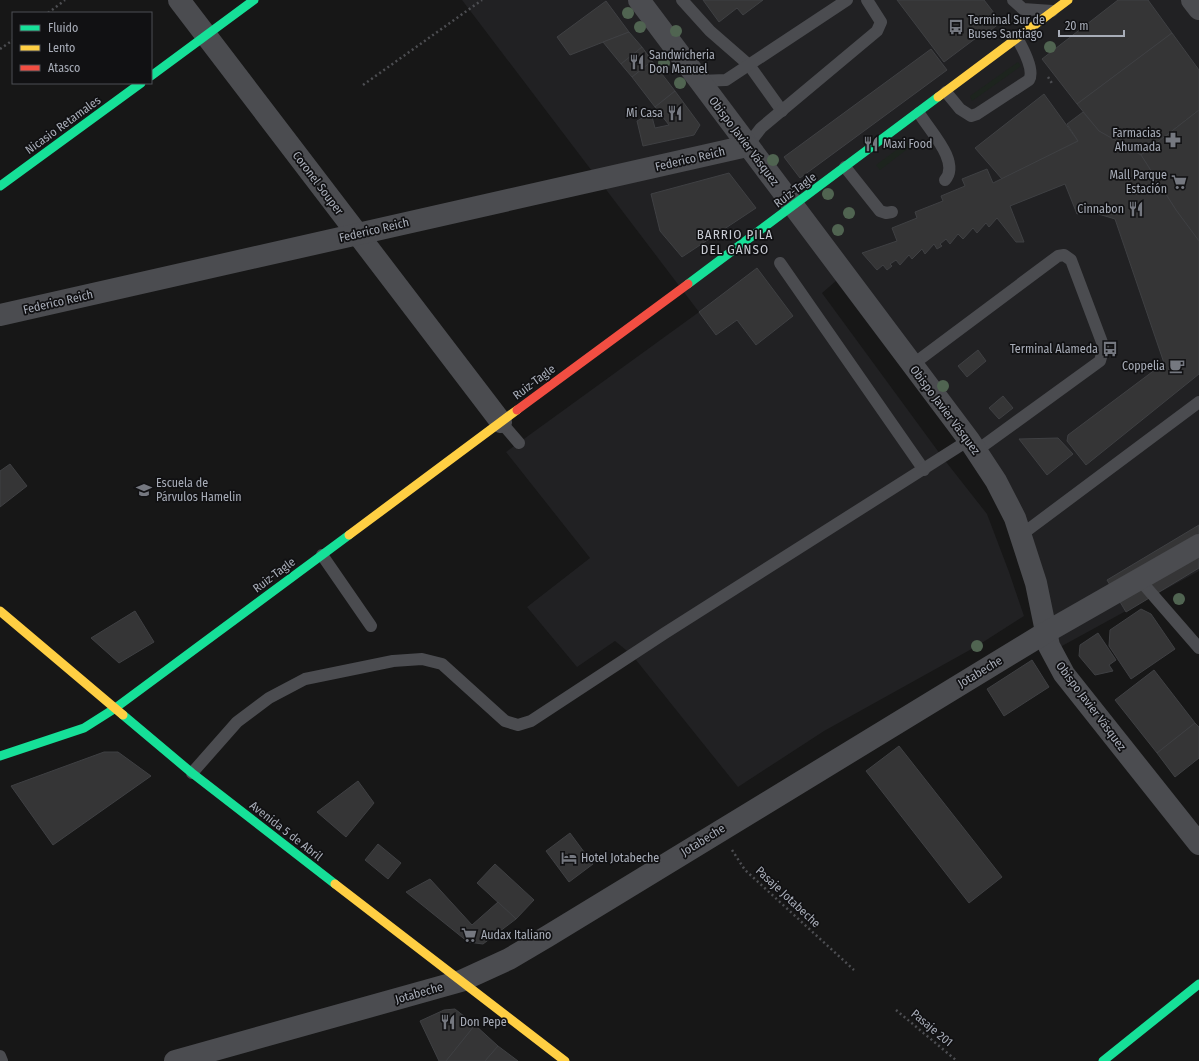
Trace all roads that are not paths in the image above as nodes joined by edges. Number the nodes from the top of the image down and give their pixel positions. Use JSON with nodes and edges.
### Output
{"nodes":[{"id":1,"x":179,"y":0,"type":"edge"},
{"id":2,"x":254,"y":0,"type":"edge"},
{"id":3,"x":639,"y":0,"type":"edge"},
{"id":4,"x":682,"y":0,"type":"edge"},
{"id":5,"x":847,"y":0,"type":"edge"},
{"id":6,"x":867,"y":0,"type":"edge"},
{"id":7,"x":1013,"y":0,"type":"edge"},
{"id":8,"x":1068,"y":0,"type":"edge"},
{"id":9,"x":1192,"y":0,"type":"edge"},
{"id":10,"x":1199,"y":9,"type":"edge"},
{"id":11,"x":1053,"y":11,"type":"junction"},
{"id":12,"x":206,"y":36,"type":"junction"},
{"id":13,"x":1017,"y":38,"type":"junction"},
{"id":14,"x":749,"y":65,"type":"junction"},
{"id":15,"x":152,"y":75,"type":"edge"},
{"id":16,"x":700,"y":81,"type":"junction"},
{"id":17,"x":140,"y":84,"type":"edge"},
{"id":18,"x":946,"y":92,"type":"junction"},
{"id":19,"x":782,"y":111,"type":"junction"},
{"id":20,"x":918,"y":113,"type":"junction"},
{"id":21,"x":747,"y":146,"type":"junction"},
{"id":22,"x":845,"y":167,"type":"junction"},
{"id":23,"x":945,"y":180,"type":"dead end"},
{"id":24,"x":0,"y":186,"type":"edge"},
{"id":25,"x":793,"y":206,"type":"junction"},
{"id":26,"x":892,"y":212,"type":"dead end"},
{"id":27,"x":358,"y":234,"type":"junction"},
{"id":28,"x":780,"y":263,"type":"dead end"},
{"id":29,"x":0,"y":315,"type":"edge"},
{"id":30,"x":912,"y":365,"type":"junction"},
{"id":31,"x":1199,"y":402,"type":"edge"},
{"id":32,"x":501,"y":422,"type":"junction"},
{"id":33,"x":519,"y":443,"type":"dead end"},
{"id":34,"x":972,"y":446,"type":"junction"},
{"id":35,"x":924,"y":470,"type":"junction"},
{"id":36,"x":1021,"y":535,"type":"junction"},
{"id":37,"x":1199,"y":545,"type":"edge"},
{"id":38,"x":322,"y":555,"type":"junction"},
{"id":39,"x":1139,"y":579,"type":"junction"},
{"id":40,"x":0,"y":611,"type":"edge"},
{"id":41,"x":371,"y":626,"type":"dead end"},
{"id":42,"x":1045,"y":633,"type":"junction"},
{"id":43,"x":1199,"y":648,"type":"edge"},
{"id":44,"x":114,"y":709,"type":"junction"},
{"id":45,"x":0,"y":756,"type":"edge"},
{"id":46,"x":192,"y":773,"type":"junction"},
{"id":47,"x":1199,"y":844,"type":"edge"},
{"id":48,"x":461,"y":981,"type":"junction"},
{"id":49,"x":1199,"y":984,"type":"edge"},
{"id":50,"x":0,"y":1056,"type":"edge"},
{"id":51,"x":2,"y":1061,"type":"edge"},
{"id":52,"x":175,"y":1061,"type":"edge"},
{"id":53,"x":565,"y":1061,"type":"edge"},
{"id":54,"x":1103,"y":1061,"type":"edge"}],
"edges":[{"from":1,"to":12,"type":"street","name":"Coronel Souper"},
{"from":2,"to":12,"type":"street"},
{"from":3,"to":16,"type":"street","name":"Obispo Javier Vásquez"},
{"from":4,"to":14,"type":"lane"},
{"from":5,"to":14,"type":"lane"},
{"from":6,"to":19,"type":"lane"},
{"from":7,"to":11,"type":"lane"},
{"from":8,"to":11,"type":"street","name":"Ruiz-Tagle"},
{"from":9,"to":10,"type":"street"},
{"from":11,"to":13,"type":"street","name":"Ruiz-Tagle"},
{"from":12,"to":15,"type":"street"},
{"from":12,"to":27,"type":"street","name":"Coronel Souper"},
{"from":13,"to":18,"type":"street","name":"Ruiz-Tagle"},
{"from":13,"to":18,"type":"lane"},
{"from":14,"to":16,"type":"lane"},
{"from":14,"to":19,"type":"lane"},
{"from":16,"to":21,"type":"street","name":"Obispo Javier Vásquez"},
{"from":17,"to":24,"type":"street","name":"Nicasio Retamales"},
{"from":18,"to":20,"type":"street","name":"Ruiz-Tagle"},
{"from":19,"to":21,"type":"lane"},
{"from":20,"to":22,"type":"street","name":"Ruiz-Tagle"},
{"from":20,"to":23,"type":"lane"},
{"from":21,"to":25,"type":"street","name":"Obispo Javier Vásquez"},
{"from":21,"to":27,"type":"street","name":"Federico Reich"},
{"from":22,"to":25,"type":"street","name":"Ruiz-Tagle"},
{"from":22,"to":26,"type":"lane"},
{"from":25,"to":30,"type":"street","name":"Obispo Javier Vásquez"},
{"from":25,"to":32,"type":"street","name":"Ruiz-Tagle"},
{"from":27,"to":29,"type":"street","name":"Federico Reich"},
{"from":27,"to":32,"type":"street","name":"Coronel Souper"},
{"from":28,"to":35,"type":"lane"},
{"from":30,"to":34,"type":"street","name":"Obispo Javier Vásquez"},
{"from":30,"to":34,"type":"lane"},
{"from":31,"to":36,"type":"lane"},
{"from":32,"to":33,"type":"lane"},
{"from":32,"to":38,"type":"street","name":"Ruiz-Tagle"},
{"from":34,"to":35,"type":"lane"},
{"from":34,"to":36,"type":"street","name":"Obispo Javier Vásquez"},
{"from":35,"to":46,"type":"lane"},
{"from":36,"to":42,"type":"street","name":"Obispo Javier Vásquez"},
{"from":37,"to":39,"type":"street","name":"Jotabeche"},
{"from":38,"to":41,"type":"lane"},
{"from":38,"to":44,"type":"street","name":"Ruiz-Tagle"},
{"from":39,"to":42,"type":"street","name":"Jotabeche"},
{"from":39,"to":43,"type":"lane"},
{"from":40,"to":44,"type":"street","name":"Avenida 5 de Abril"},
{"from":42,"to":47,"type":"street","name":"Obispo Javier Vásquez"},
{"from":42,"to":48,"type":"street","name":"Jotabeche"},
{"from":44,"to":45,"type":"street","name":"Ruiz-Tagle"},
{"from":44,"to":46,"type":"street","name":"Avenida 5 de Abril"},
{"from":46,"to":48,"type":"street","name":"Avenida 5 de Abril"},
{"from":48,"to":52,"type":"street","name":"Jotabeche"},
{"from":48,"to":53,"type":"street","name":"Avenida 5 de Abril"},
{"from":49,"to":54,"type":"street"},
{"from":50,"to":51,"type":"lane"}]}
